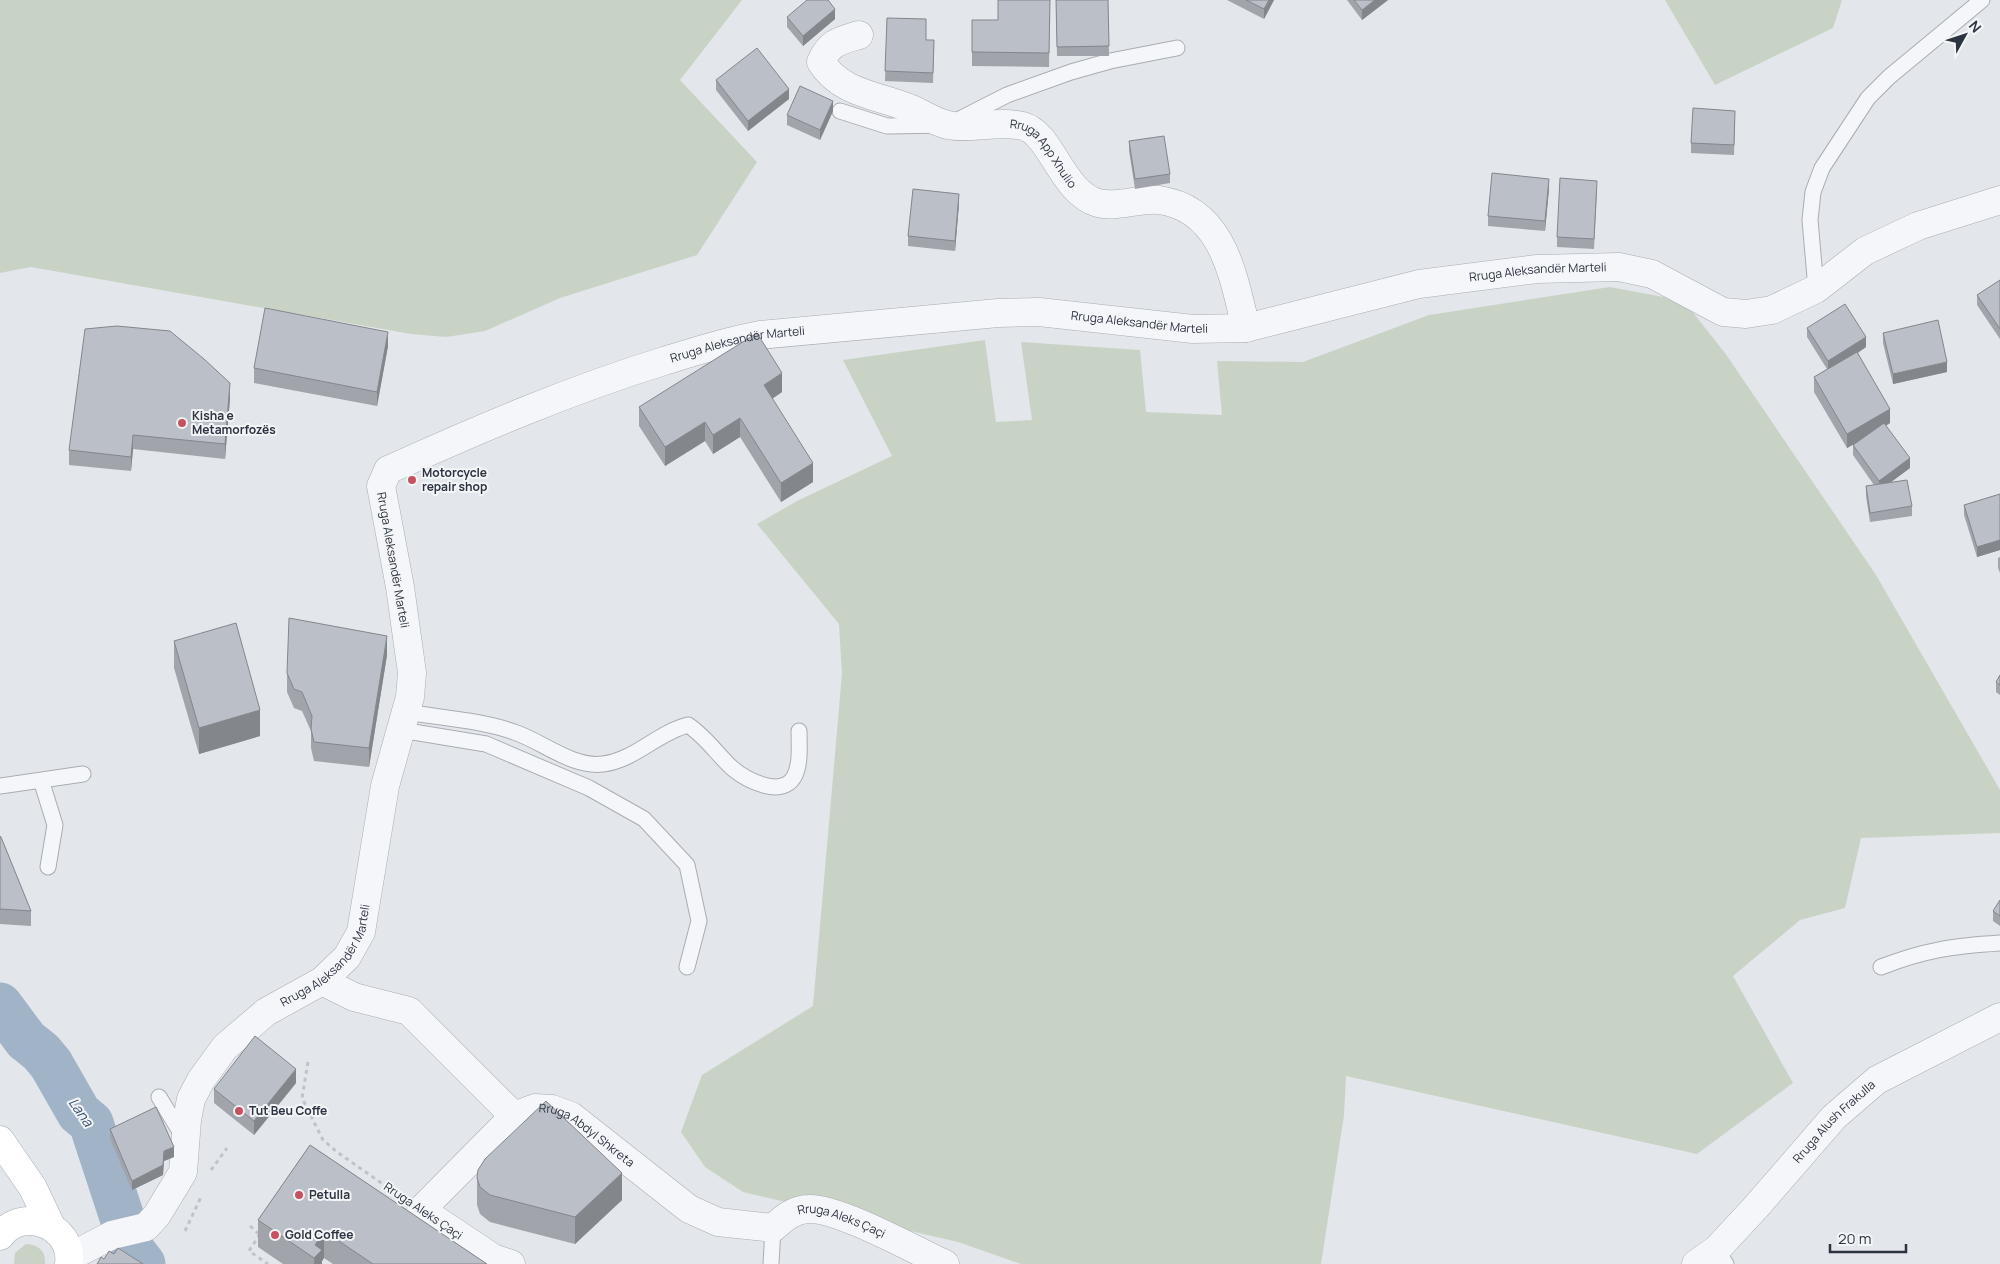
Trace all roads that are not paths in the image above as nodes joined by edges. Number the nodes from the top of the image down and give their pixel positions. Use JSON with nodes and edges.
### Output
{"nodes":[{"id":1,"x":1982,"y":0,"type":"edge"},
{"id":2,"x":859,"y":35,"type":"dead end"},
{"id":3,"x":1177,"y":48,"type":"dead end"},
{"id":4,"x":840,"y":111,"type":"dead end"},
{"id":5,"x":948,"y":125,"type":"junction"},
{"id":6,"x":2000,"y":200,"type":"edge"},
{"id":7,"x":1816,"y":289,"type":"junction"},
{"id":8,"x":1246,"y":328,"type":"junction"},
{"id":9,"x":403,"y":721,"type":"junction"},
{"id":10,"x":799,"y":731,"type":"dead end"},
{"id":11,"x":83,"y":774,"type":"dead end"},
{"id":12,"x":41,"y":780,"type":"junction"},
{"id":13,"x":0,"y":786,"type":"edge"},
{"id":14,"x":48,"y":867,"type":"dead end"},
{"id":15,"x":2000,"y":943,"type":"edge"},
{"id":16,"x":687,"y":967,"type":"dead end"},
{"id":17,"x":1881,"y":967,"type":"dead end"},
{"id":18,"x":322,"y":981,"type":"junction"},
{"id":19,"x":2000,"y":1017,"type":"edge"},
{"id":20,"x":158,"y":1097,"type":"dead end"},
{"id":21,"x":514,"y":1116,"type":"junction"},
{"id":22,"x":0,"y":1140,"type":"edge"},
{"id":23,"x":186,"y":1141,"type":"junction"},
{"id":24,"x":421,"y":1210,"type":"joint"},
{"id":25,"x":51,"y":1226,"type":"junction"},
{"id":26,"x":773,"y":1228,"type":"junction"},
{"id":27,"x":0,"y":1236,"type":"edge"},
{"id":28,"x":1713,"y":1259,"type":"edge"},
{"id":29,"x":69,"y":1260,"type":"edge"},
{"id":30,"x":511,"y":1264,"type":"edge"},
{"id":31,"x":771,"y":1264,"type":"edge"},
{"id":32,"x":945,"y":1264,"type":"edge"}],
"edges":[{"from":1,"to":7,"type":"lane"},
{"from":2,"to":5,"type":"street","name":"Rruga App Xhulio"},
{"from":3,"to":5,"type":"lane"},
{"from":4,"to":5,"type":"lane"},
{"from":5,"to":8,"type":"street","name":"Rruga App Xhulio"},
{"from":6,"to":7,"type":"street","name":"Rruga Aleksandër Marteli"},
{"from":7,"to":8,"type":"street","name":"Rruga Aleksandër Marteli"},
{"from":8,"to":9,"type":"street","name":"Rruga Aleksandër Marteli"},
{"from":9,"to":10,"type":"lane"},
{"from":9,"to":16,"type":"lane"},
{"from":9,"to":18,"type":"street","name":"Rruga Aleksandër Marteli"},
{"from":11,"to":12,"type":"lane"},
{"from":12,"to":13,"type":"lane"},
{"from":12,"to":14,"type":"lane"},
{"from":15,"to":17,"type":"lane"},
{"from":18,"to":21,"type":"street"},
{"from":18,"to":23,"type":"street","name":"Rruga Aleksandër Marteli"},
{"from":19,"to":28,"type":"street","name":"Rruga Alush Frakulla"},
{"from":20,"to":23,"type":"lane"},
{"from":21,"to":24,"type":"street","name":"Rruga Abdyl Shkreta"},
{"from":21,"to":26,"type":"street","name":"Rruga Abdyl Shkreta"},
{"from":22,"to":25,"type":"main road"},
{"from":23,"to":29,"type":"street","name":"Rruga Aleksandër Marteli"},
{"from":24,"to":30,"type":"street","name":"Rruga Aleks Çaçi"},
{"from":25,"to":27,"type":"main road"},
{"from":25,"to":29,"type":"main road"},
{"from":26,"to":31,"type":"lane"},
{"from":26,"to":32,"type":"street","name":"Rruga Aleks Çaçi"}]}
